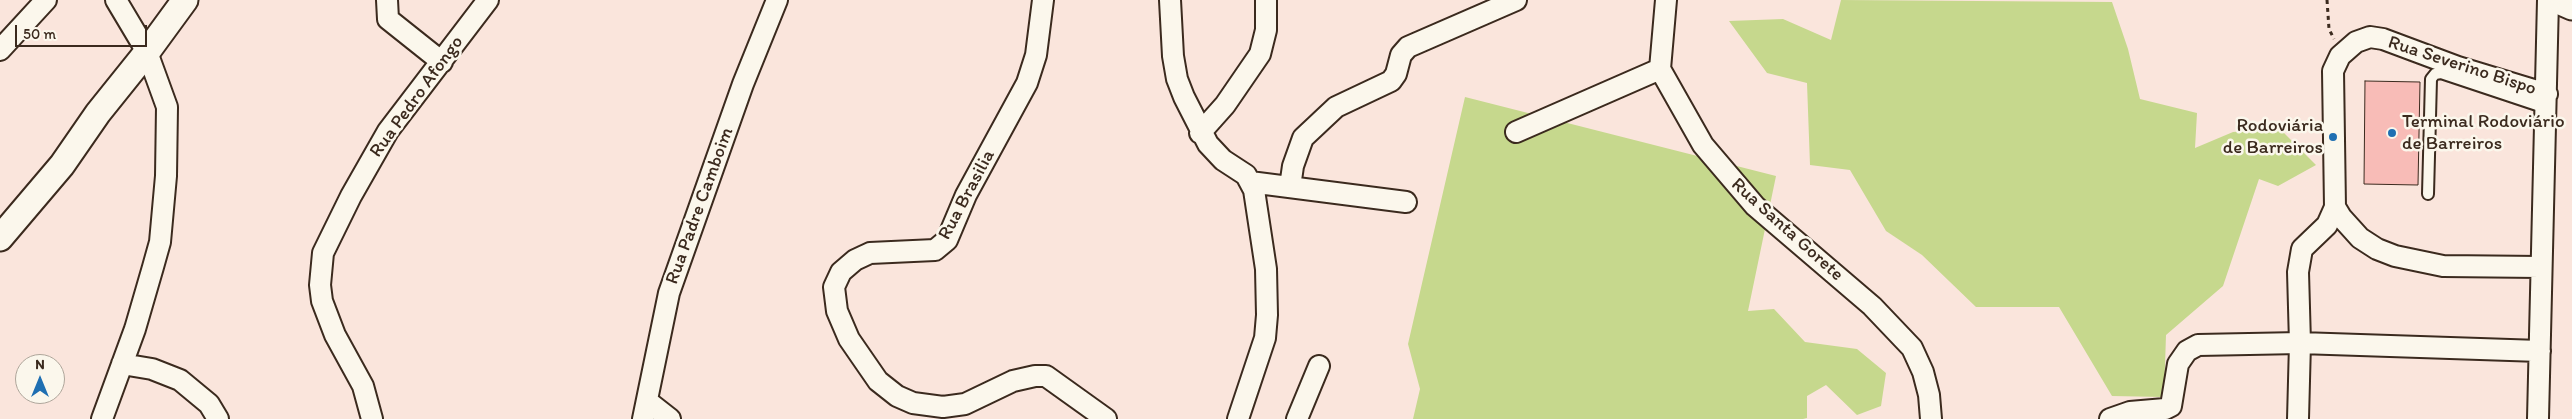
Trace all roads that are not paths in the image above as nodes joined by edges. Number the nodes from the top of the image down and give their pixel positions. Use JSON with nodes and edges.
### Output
{"nodes":[{"id":1,"x":46,"y":0,"type":"edge"},
{"id":2,"x":116,"y":0,"type":"edge"},
{"id":3,"x":185,"y":0,"type":"edge"},
{"id":4,"x":387,"y":0,"type":"edge"},
{"id":5,"x":488,"y":0,"type":"edge"},
{"id":6,"x":777,"y":0,"type":"edge"},
{"id":7,"x":1043,"y":0,"type":"edge"},
{"id":8,"x":1170,"y":0,"type":"edge"},
{"id":9,"x":1266,"y":0,"type":"edge"},
{"id":10,"x":1516,"y":0,"type":"edge"},
{"id":11,"x":1666,"y":0,"type":"edge"},
{"id":12,"x":2548,"y":0,"type":"edge"},
{"id":13,"x":2556,"y":0,"type":"edge"},
{"id":14,"x":2572,"y":7,"type":"edge"},
{"id":15,"x":0,"y":50,"type":"edge"},
{"id":16,"x":147,"y":52,"type":"junction"},
{"id":17,"x":442,"y":62,"type":"junction"},
{"id":18,"x":1660,"y":70,"type":"junction"},
{"id":19,"x":2547,"y":101,"type":"junction"},
{"id":20,"x":1516,"y":132,"type":"dead end"},
{"id":21,"x":1200,"y":133,"type":"junction"},
{"id":22,"x":1250,"y":182,"type":"junction"},
{"id":23,"x":1290,"y":187,"type":"junction"},
{"id":24,"x":2428,"y":194,"type":"dead end"},
{"id":25,"x":1406,"y":202,"type":"dead end"},
{"id":26,"x":2335,"y":207,"type":"junction"},
{"id":27,"x":0,"y":238,"type":"edge"},
{"id":28,"x":2540,"y":267,"type":"junction"},
{"id":29,"x":2300,"y":343,"type":"junction"},
{"id":30,"x":2540,"y":351,"type":"junction"},
{"id":31,"x":122,"y":364,"type":"junction"},
{"id":32,"x":1319,"y":366,"type":"dead end"},
{"id":33,"x":1929,"y":395,"type":"junction"},
{"id":34,"x":645,"y":410,"type":"edge"},
{"id":35,"x":102,"y":419,"type":"edge"},
{"id":36,"x":218,"y":419,"type":"edge"},
{"id":37,"x":372,"y":419,"type":"edge"},
{"id":38,"x":670,"y":419,"type":"edge"},
{"id":39,"x":1106,"y":419,"type":"edge"},
{"id":40,"x":1238,"y":419,"type":"edge"},
{"id":41,"x":1297,"y":419,"type":"edge"},
{"id":42,"x":1918,"y":419,"type":"edge"},
{"id":43,"x":1931,"y":419,"type":"edge"},
{"id":44,"x":2110,"y":419,"type":"edge"},
{"id":45,"x":2298,"y":419,"type":"edge"},
{"id":46,"x":2538,"y":419,"type":"edge"}],
"edges":[{"from":1,"to":15,"type":"street"},
{"from":2,"to":16,"type":"street"},
{"from":3,"to":16,"type":"street"},
{"from":4,"to":17,"type":"street"},
{"from":5,"to":17,"type":"street","name":"Rua Pedro Afongo"},
{"from":6,"to":34,"type":"street","name":"Rua Padre Camboim"},
{"from":7,"to":39,"type":"street","name":"Rua Brasilia"},
{"from":8,"to":21,"type":"street"},
{"from":9,"to":21,"type":"street"},
{"from":10,"to":23,"type":"street"},
{"from":11,"to":18,"type":"street"},
{"from":12,"to":19,"type":"street"},
{"from":13,"to":14,"type":"street"},
{"from":16,"to":27,"type":"street"},
{"from":16,"to":31,"type":"street"},
{"from":17,"to":37,"type":"street","name":"Rua Pedro Afongo"},
{"from":18,"to":20,"type":"street"},
{"from":18,"to":33,"type":"street","name":"Rua Santa Gorete"},
{"from":19,"to":24,"type":"lane"},
{"from":19,"to":26,"type":"street","name":"Rua Severino Bispo"},
{"from":19,"to":28,"type":"street"},
{"from":21,"to":22,"type":"street"},
{"from":22,"to":23,"type":"street"},
{"from":22,"to":40,"type":"street"},
{"from":23,"to":25,"type":"street"},
{"from":26,"to":28,"type":"street"},
{"from":26,"to":29,"type":"street"},
{"from":28,"to":30,"type":"street"},
{"from":29,"to":30,"type":"street"},
{"from":29,"to":44,"type":"street"},
{"from":29,"to":45,"type":"street"},
{"from":30,"to":46,"type":"street"},
{"from":31,"to":35,"type":"street"},
{"from":31,"to":36,"type":"street"},
{"from":32,"to":41,"type":"street"},
{"from":33,"to":42,"type":"street"},
{"from":33,"to":43,"type":"street","name":"Rua Santa Gorete"},
{"from":34,"to":38,"type":"street"}]}
